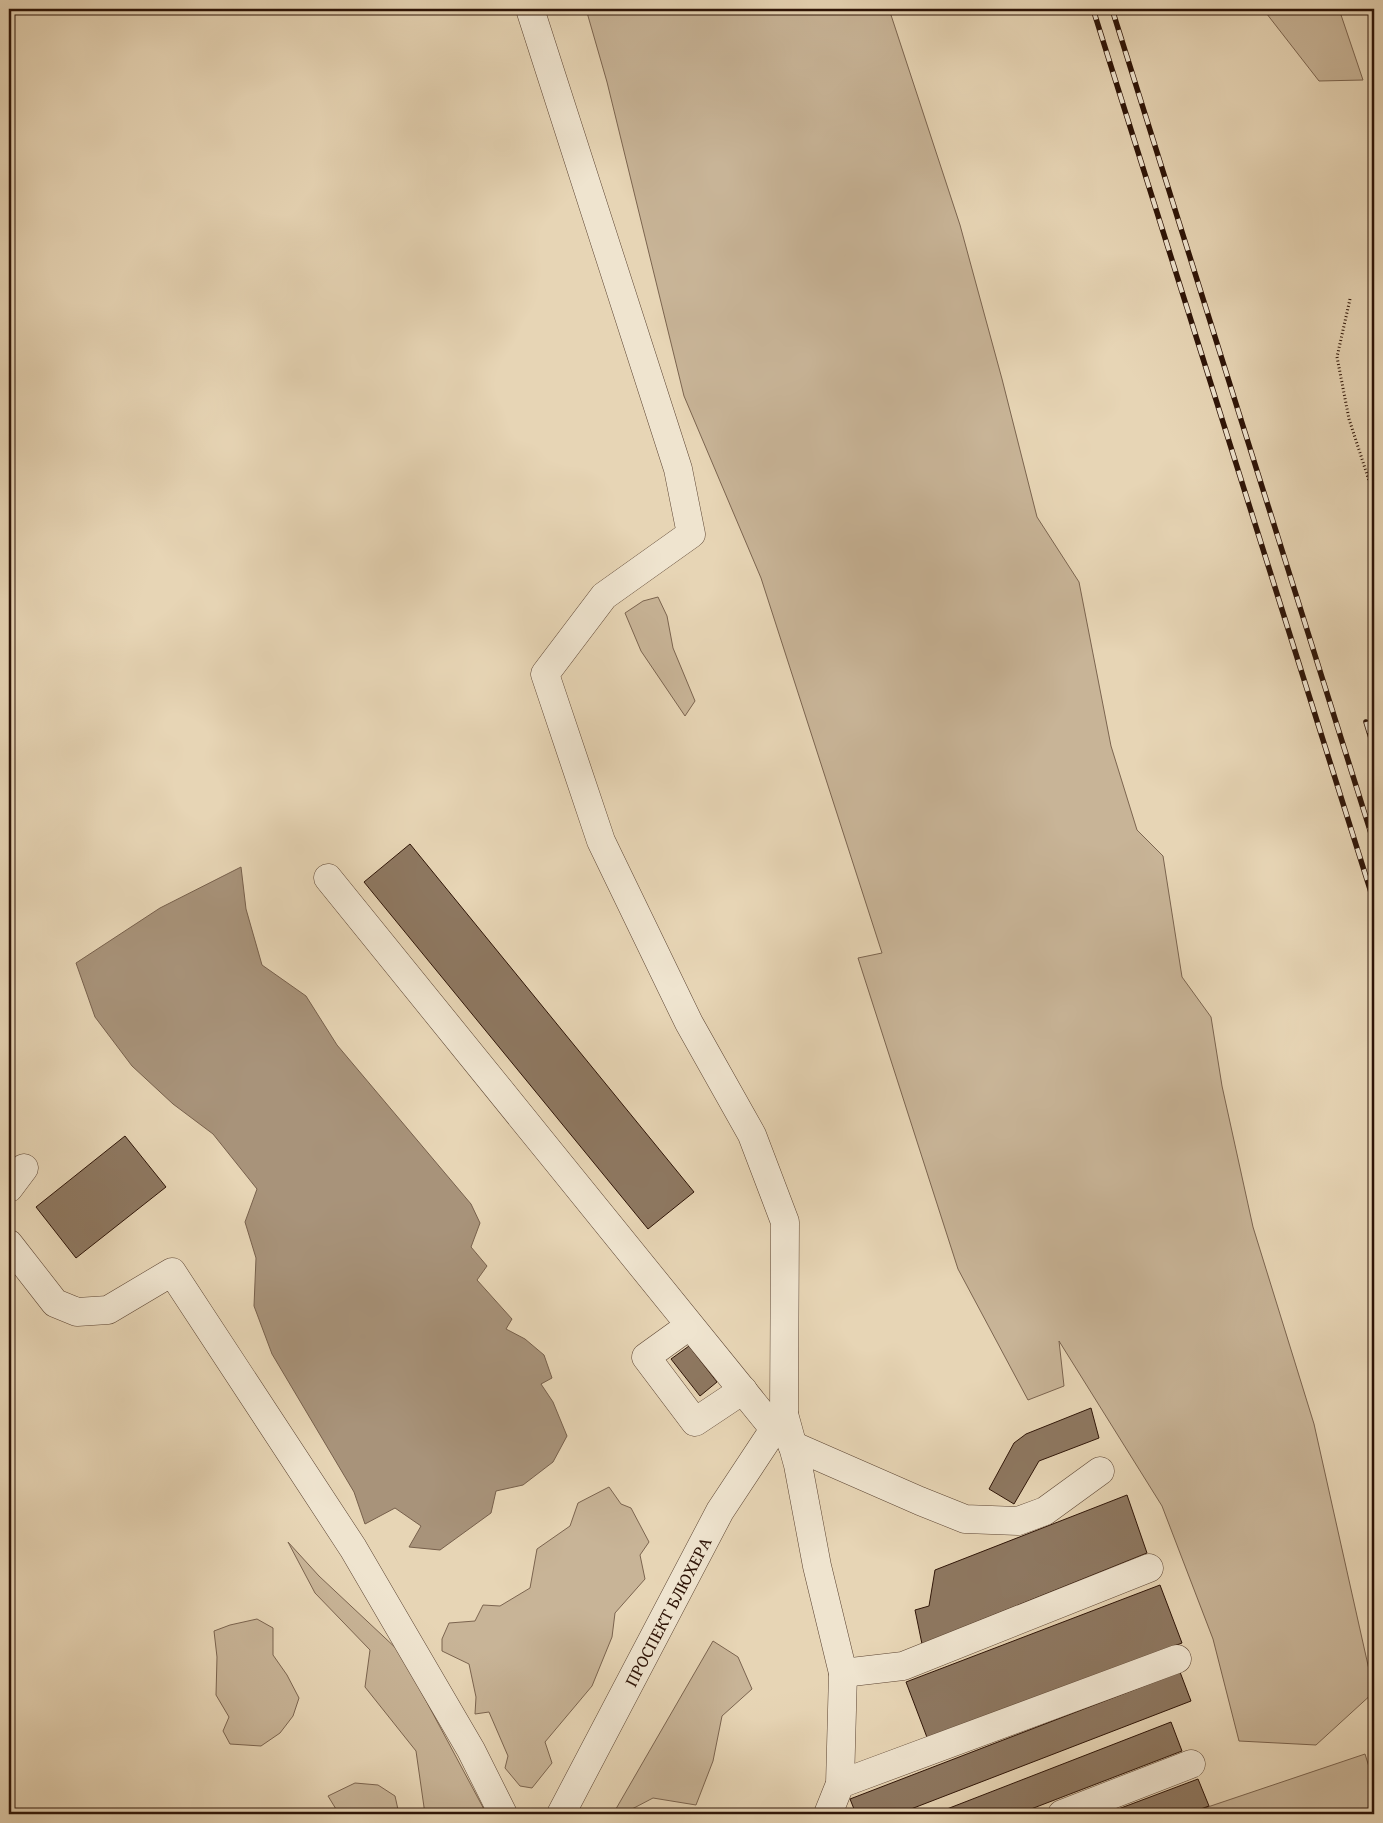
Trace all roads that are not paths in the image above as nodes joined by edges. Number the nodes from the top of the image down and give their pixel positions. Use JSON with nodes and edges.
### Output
{"nodes":[{"id":1,"x":530,"y":9,"type":"edge"},
{"id":2,"x":328,"y":878,"type":"dead end"},
{"id":3,"x":9,"y":1244,"type":"edge"},
{"id":4,"x":689,"y":1326,"type":"junction"},
{"id":5,"x":743,"y":1390,"type":"junction"},
{"id":6,"x":783,"y":1429,"type":"junction"},
{"id":7,"x":1100,"y":1471,"type":"dead end"},
{"id":8,"x":1149,"y":1568,"type":"dead end"},
{"id":9,"x":1176,"y":1660,"type":"dead end"},
{"id":10,"x":843,"y":1673,"type":"junction"},
{"id":11,"x":1191,"y":1764,"type":"dead end"},
{"id":12,"x":840,"y":1784,"type":"junction"},
{"id":13,"x":503,"y":1814,"type":"edge"},
{"id":14,"x":561,"y":1814,"type":"edge"},
{"id":15,"x":828,"y":1814,"type":"edge"},
{"id":16,"x":1062,"y":1814,"type":"edge"}],
"edges":[{"from":1,"to":6,"type":"street"},
{"from":2,"to":4,"type":"street"},
{"from":3,"to":13,"type":"street"},
{"from":4,"to":5,"type":"street"},
{"from":4,"to":5,"type":"street"},
{"from":5,"to":6,"type":"street"},
{"from":6,"to":7,"type":"street"},
{"from":6,"to":10,"type":"street"},
{"from":6,"to":14,"type":"street","name":"ПРОСПЕКТ БЛЮХЕРА"},
{"from":8,"to":10,"type":"street"},
{"from":9,"to":12,"type":"street"},
{"from":10,"to":12,"type":"street"},
{"from":11,"to":16,"type":"street"},
{"from":12,"to":15,"type":"street"}]}
